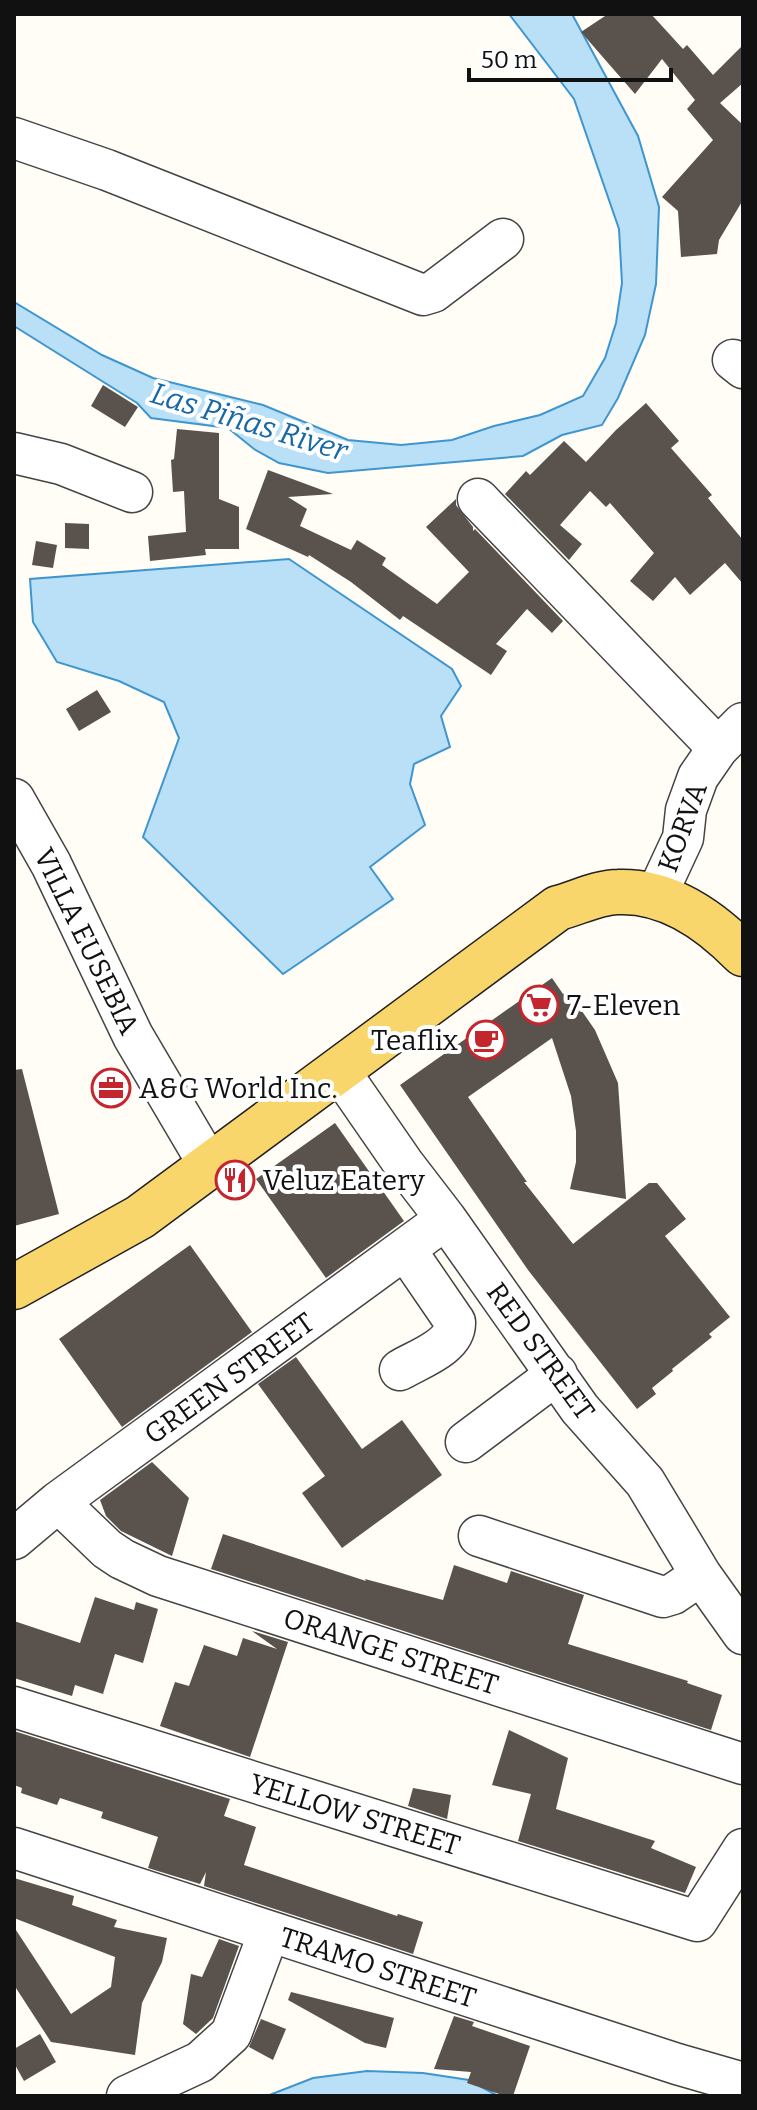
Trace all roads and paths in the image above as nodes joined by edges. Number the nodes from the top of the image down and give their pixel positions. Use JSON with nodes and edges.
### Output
{"nodes":[{"id":1,"x":14,"y":138,"type":"edge"},
{"id":2,"x":503,"y":239,"type":"dead end"},
{"id":3,"x":14,"y":453,"type":"edge"},
{"id":4,"x":132,"y":492,"type":"dead end"},
{"id":5,"x":478,"y":499,"type":"dead end"},
{"id":6,"x":730,"y":736,"type":"edge"},
{"id":7,"x":14,"y":799,"type":"edge"},
{"id":8,"x":656,"y":896,"type":"junction"},
{"id":9,"x":743,"y":954,"type":"edge"},
{"id":10,"x":338,"y":1069,"type":"junction"},
{"id":11,"x":209,"y":1165,"type":"junction"},
{"id":12,"x":446,"y":1219,"type":"junction"},
{"id":13,"x":405,"y":1249,"type":"junction"},
{"id":14,"x":14,"y":1287,"type":"edge"},
{"id":15,"x":400,"y":1370,"type":"dead end"},
{"id":16,"x":557,"y":1374,"type":"junction"},
{"id":17,"x":466,"y":1442,"type":"dead end"},
{"id":18,"x":58,"y":1502,"type":"junction"},
{"id":19,"x":479,"y":1536,"type":"dead end"},
{"id":20,"x":14,"y":1539,"type":"edge"},
{"id":21,"x":701,"y":1575,"type":"junction"},
{"id":22,"x":743,"y":1634,"type":"edge"},
{"id":23,"x":14,"y":1707,"type":"edge"},
{"id":24,"x":743,"y":1764,"type":"edge"},
{"id":25,"x":14,"y":1848,"type":"edge"},
{"id":26,"x":743,"y":1849,"type":"edge"},
{"id":27,"x":269,"y":1932,"type":"junction"},
{"id":28,"x":670,"y":2080,"type":"edge"},
{"id":29,"x":743,"y":2083,"type":"edge"},
{"id":30,"x":127,"y":2096,"type":"edge"}],
"edges":[{"from":1,"to":2,"type":"street"},
{"from":3,"to":4,"type":"street"},
{"from":5,"to":6,"type":"street"},
{"from":6,"to":8,"type":"street","name":"KORVA"},
{"from":7,"to":11,"type":"street","name":"VILLA EUSEBIA"},
{"from":8,"to":9,"type":"main road"},
{"from":8,"to":10,"type":"main road"},
{"from":10,"to":11,"type":"main road"},
{"from":10,"to":12,"type":"street","name":"RED STREET"},
{"from":11,"to":14,"type":"main road"},
{"from":12,"to":13,"type":"street","name":"GREEN STREET"},
{"from":12,"to":16,"type":"street","name":"RED STREET"},
{"from":13,"to":15,"type":"street"},
{"from":13,"to":18,"type":"street","name":"GREEN STREET"},
{"from":16,"to":17,"type":"street"},
{"from":16,"to":21,"type":"street","name":"RED STREET"},
{"from":18,"to":20,"type":"street","name":"GREEN STREET"},
{"from":18,"to":24,"type":"street","name":"ORANGE STREET"},
{"from":19,"to":21,"type":"street"},
{"from":21,"to":22,"type":"street","name":"RED STREET"},
{"from":23,"to":26,"type":"street","name":"YELLOW STREET"},
{"from":25,"to":27,"type":"street","name":"TRAMO STREET"},
{"from":27,"to":28,"type":"street","name":"TRAMO STREET"},
{"from":27,"to":30,"type":"street"},
{"from":28,"to":29,"type":"street","name":"TRAMO STREET"}]}
